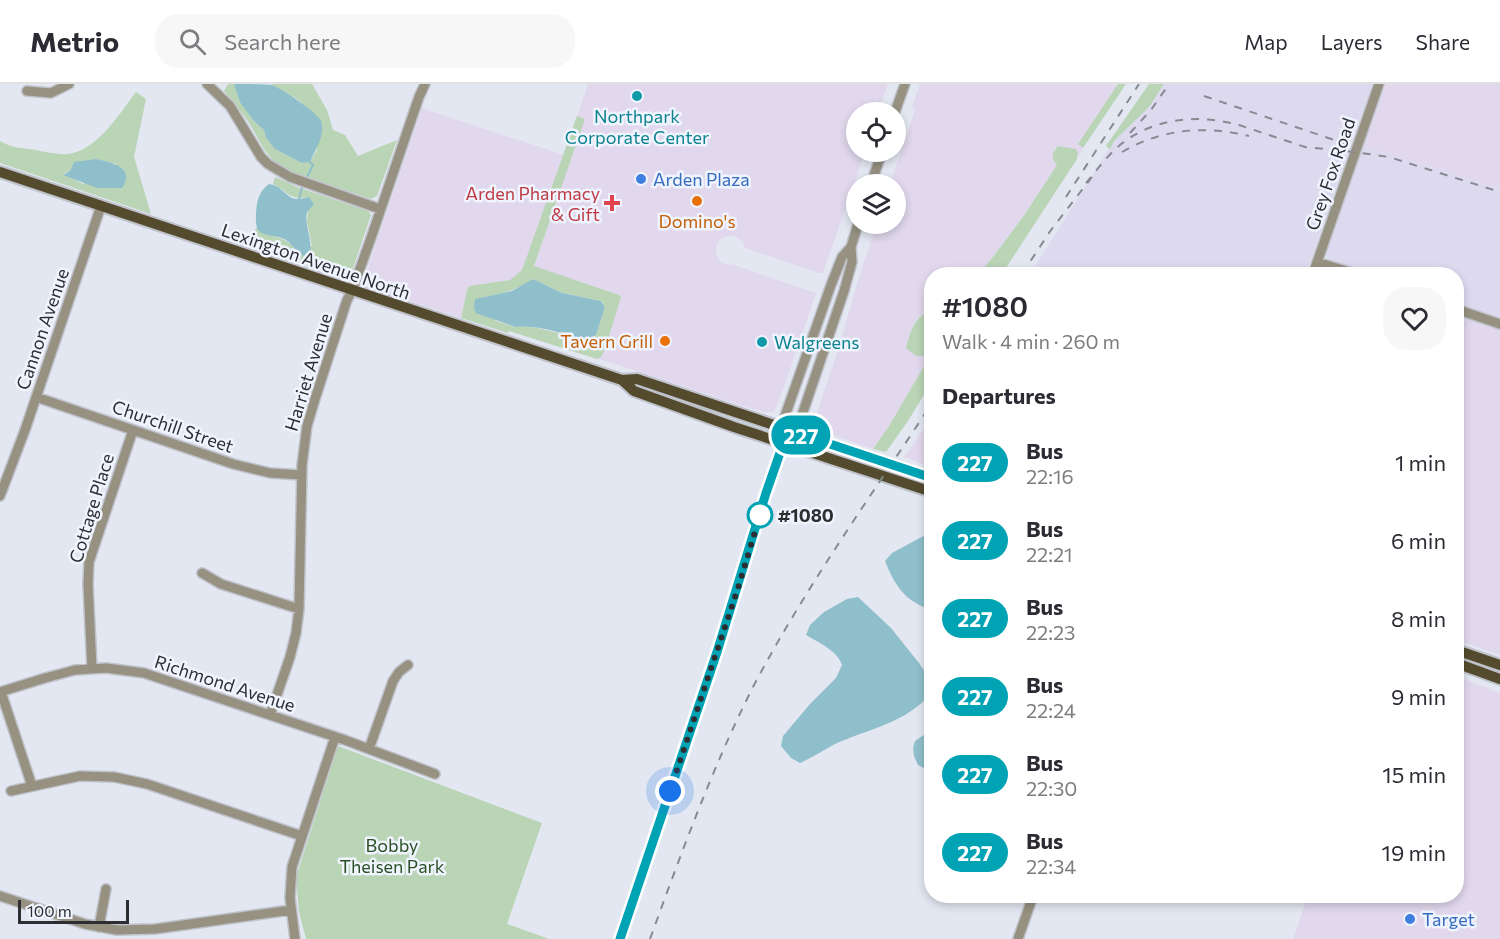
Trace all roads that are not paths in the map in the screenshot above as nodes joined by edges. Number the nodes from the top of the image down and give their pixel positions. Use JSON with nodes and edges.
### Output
{"nodes":[{"id":1,"x":69,"y":84,"type":"edge"},
{"id":2,"x":207,"y":84,"type":"edge"},
{"id":3,"x":425,"y":84,"type":"edge"},
{"id":4,"x":905,"y":84,"type":"edge"},
{"id":5,"x":1379,"y":84,"type":"edge"},
{"id":6,"x":27,"y":91,"type":"dead end"},
{"id":7,"x":899,"y":102,"type":"edge"},
{"id":8,"x":0,"y":172,"type":"edge"},
{"id":9,"x":101,"y":206,"type":"junction"},
{"id":10,"x":380,"y":209,"type":"junction"},
{"id":11,"x":855,"y":234,"type":"edge"},
{"id":12,"x":851,"y":247,"type":"junction"},
{"id":13,"x":1317,"y":262,"type":"junction"},
{"id":14,"x":1315,"y":267,"type":"edge"},
{"id":15,"x":1333,"y":267,"type":"edge"},
{"id":16,"x":352,"y":291,"type":"junction"},
{"id":17,"x":1464,"y":312,"type":"edge"},
{"id":18,"x":1500,"y":324,"type":"edge"},
{"id":19,"x":622,"y":380,"type":"junction"},
{"id":20,"x":36,"y":398,"type":"junction"},
{"id":21,"x":133,"y":430,"type":"junction"},
{"id":22,"x":788,"y":430,"type":"junction"},
{"id":23,"x":783,"y":444,"type":"junction"},
{"id":24,"x":302,"y":475,"type":"junction"},
{"id":25,"x":924,"y":475,"type":"edge"},
{"id":26,"x":924,"y":489,"type":"edge"},
{"id":27,"x":0,"y":496,"type":"edge"},
{"id":28,"x":202,"y":573,"type":"dead end"},
{"id":29,"x":299,"y":609,"type":"junction"},
{"id":30,"x":1464,"y":653,"type":"edge"},
{"id":31,"x":408,"y":665,"type":"dead end"},
{"id":32,"x":1500,"y":665,"type":"edge"},
{"id":33,"x":1464,"y":666,"type":"edge"},
{"id":34,"x":92,"y":669,"type":"junction"},
{"id":35,"x":1500,"y":679,"type":"edge"},
{"id":36,"x":1,"y":692,"type":"edge"},
{"id":37,"x":270,"y":715,"type":"junction"},
{"id":38,"x":335,"y":737,"type":"junction"},
{"id":39,"x":369,"y":749,"type":"junction"},
{"id":40,"x":435,"y":774,"type":"dead end"},
{"id":41,"x":32,"y":786,"type":"junction"},
{"id":42,"x":11,"y":790,"type":"dead end"},
{"id":43,"x":302,"y":836,"type":"junction"},
{"id":44,"x":106,"y":889,"type":"dead end"},
{"id":45,"x":0,"y":897,"type":"edge"},
{"id":46,"x":1031,"y":903,"type":"edge"},
{"id":47,"x":291,"y":910,"type":"junction"},
{"id":48,"x":99,"y":927,"type":"junction"},
{"id":49,"x":295,"y":939,"type":"edge"},
{"id":50,"x":620,"y":939,"type":"edge"},
{"id":51,"x":1018,"y":939,"type":"edge"}],
"edges":[{"from":1,"to":6,"type":"street"},
{"from":2,"to":10,"type":"street"},
{"from":3,"to":10,"type":"street","name":"Harriet Avenue"},
{"from":4,"to":7,"type":"street"},
{"from":5,"to":13,"type":"street","name":"Grey Fox Road"},
{"from":8,"to":9,"type":"main road","name":"Lexington Avenue North"},
{"from":9,"to":16,"type":"main road","name":"Lexington Avenue North"},
{"from":9,"to":20,"type":"street","name":"Cannon Avenue"},
{"from":10,"to":16,"type":"street","name":"Harriet Avenue"},
{"from":11,"to":12,"type":"street"},
{"from":12,"to":22,"type":"street"},
{"from":12,"to":22,"type":"street"},
{"from":13,"to":14,"type":"street","name":"Grey Fox Road"},
{"from":13,"to":15,"type":"street"},
{"from":16,"to":19,"type":"main road","name":"Lexington Avenue North"},
{"from":16,"to":24,"type":"street","name":"Harriet Avenue"},
{"from":17,"to":18,"type":"street"},
{"from":19,"to":22,"type":"main road","name":"Lexington Avenue North"},
{"from":19,"to":23,"type":"main road","name":"Lexington Avenue North"},
{"from":20,"to":21,"type":"street","name":"Churchill Street"},
{"from":20,"to":27,"type":"street","name":"Cannon Avenue"},
{"from":21,"to":24,"type":"street","name":"Churchill Street"},
{"from":21,"to":34,"type":"street","name":"Cottage Place"},
{"from":22,"to":23,"type":"street"},
{"from":22,"to":25,"type":"main road","name":"Lexington Avenue North"},
{"from":23,"to":26,"type":"main road","name":"Lexington Avenue North"},
{"from":23,"to":50,"type":"street"},
{"from":24,"to":29,"type":"street","name":"Harriet Avenue"},
{"from":28,"to":29,"type":"street"},
{"from":29,"to":37,"type":"street","name":"Harriet Avenue"},
{"from":30,"to":32,"type":"main road"},
{"from":31,"to":39,"type":"street"},
{"from":33,"to":35,"type":"main road"},
{"from":34,"to":36,"type":"street","name":"Richmond Avenue"},
{"from":34,"to":37,"type":"street","name":"Richmond Avenue"},
{"from":36,"to":41,"type":"street"},
{"from":37,"to":38,"type":"street","name":"Richmond Avenue"},
{"from":38,"to":39,"type":"street","name":"Richmond Avenue"},
{"from":38,"to":43,"type":"street"},
{"from":39,"to":40,"type":"street","name":"Richmond Avenue"},
{"from":41,"to":42,"type":"street"},
{"from":41,"to":43,"type":"street"},
{"from":43,"to":47,"type":"street"},
{"from":44,"to":48,"type":"street"},
{"from":45,"to":48,"type":"street"},
{"from":46,"to":51,"type":"street"},
{"from":47,"to":48,"type":"street"},
{"from":47,"to":49,"type":"street"}]}
